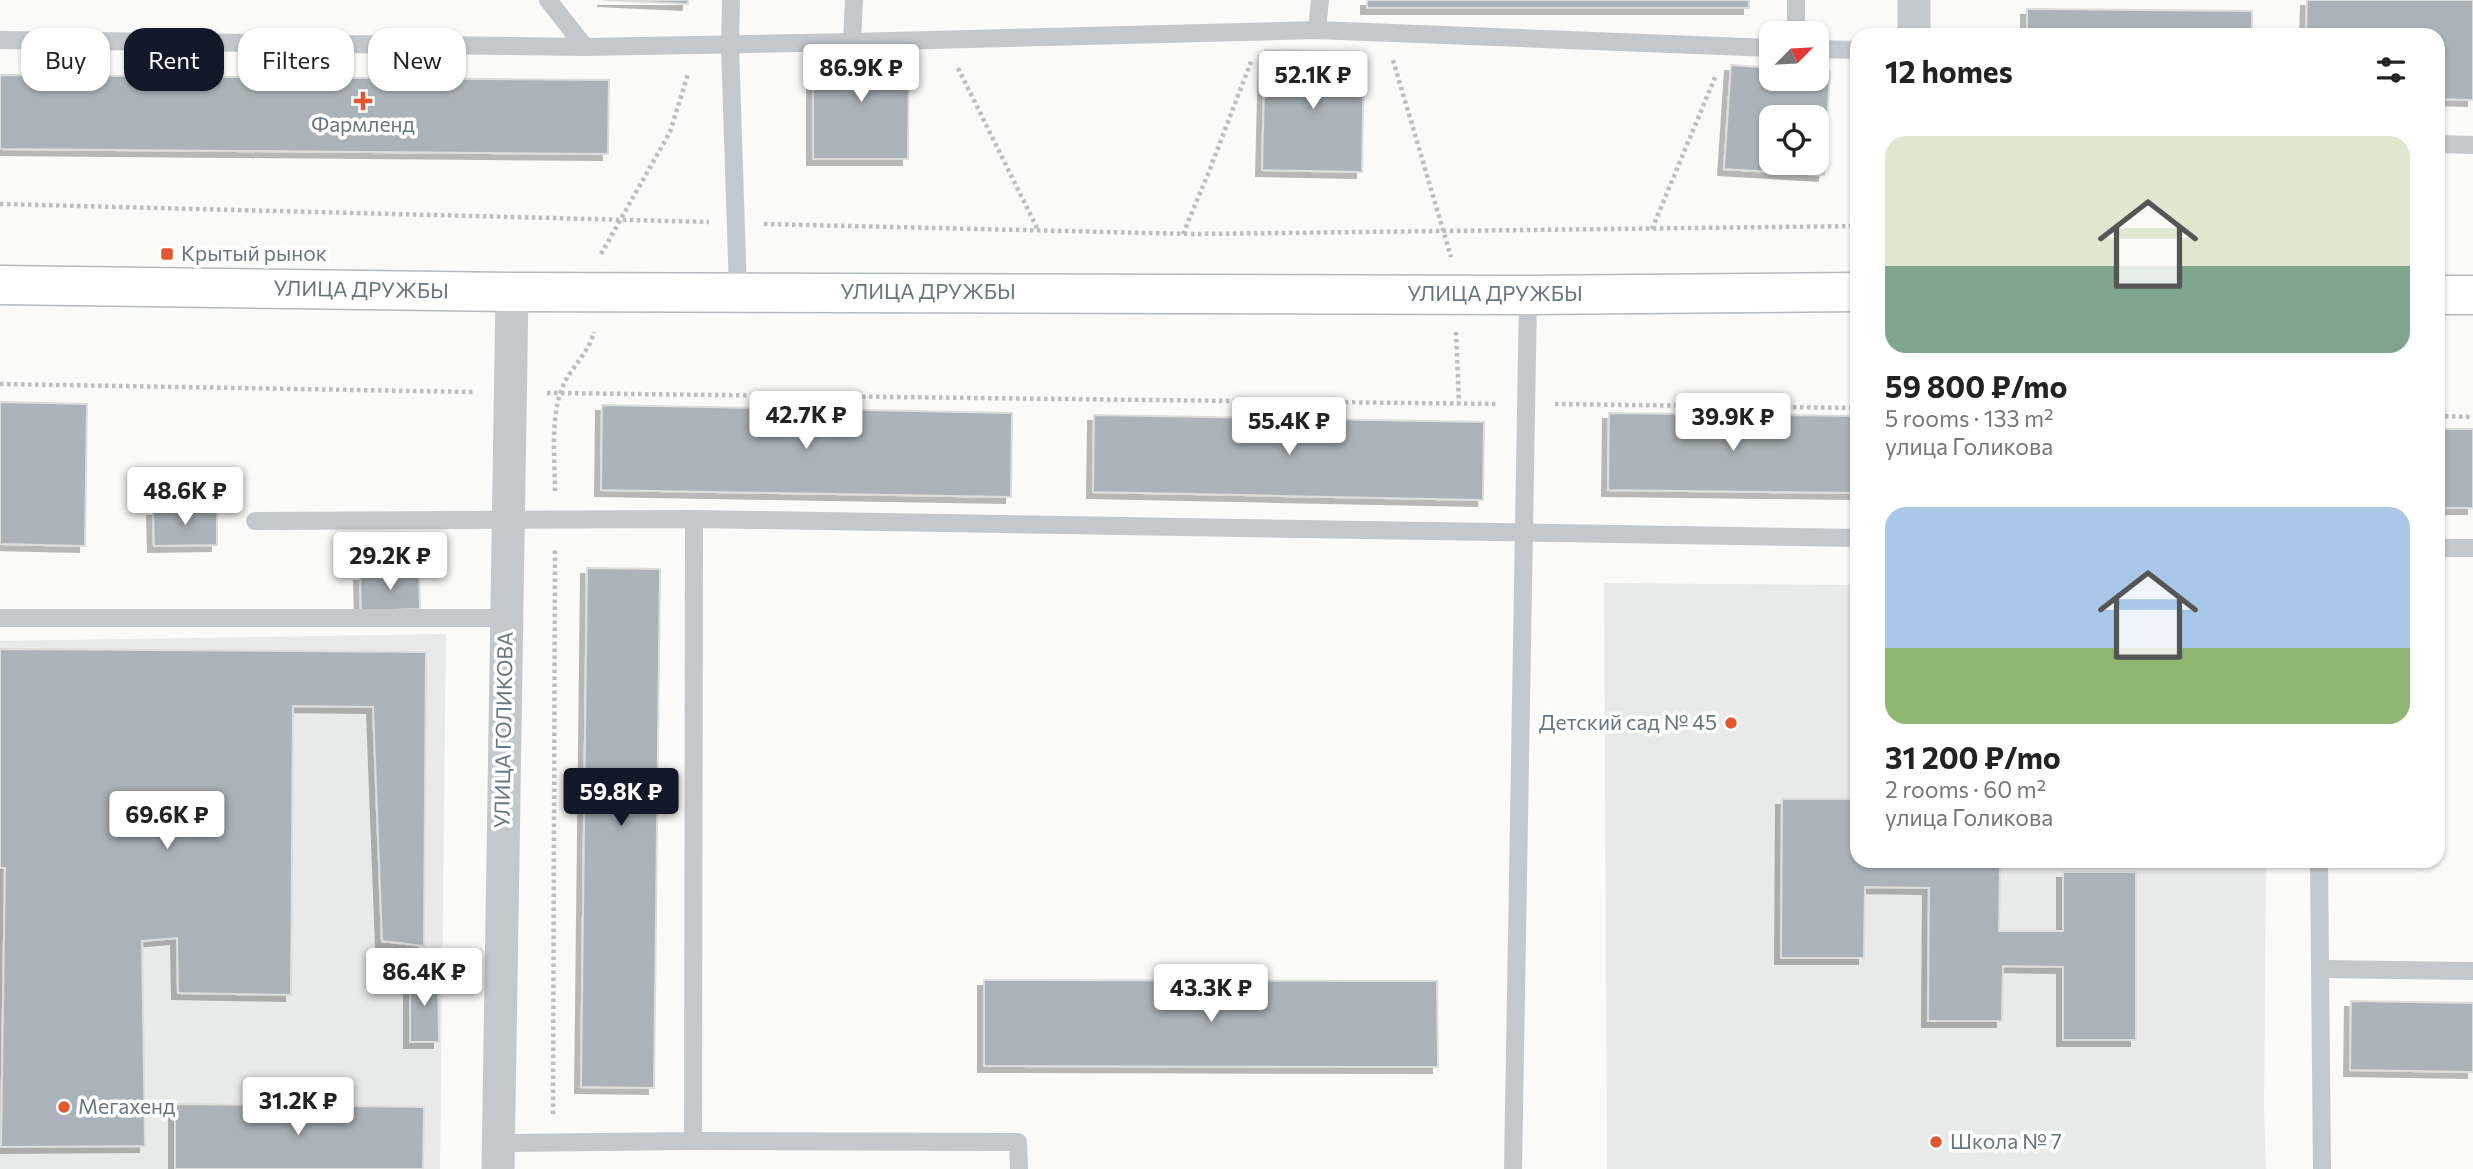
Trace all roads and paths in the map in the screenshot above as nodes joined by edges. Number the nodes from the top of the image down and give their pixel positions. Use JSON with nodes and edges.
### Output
{"nodes":[{"id":1,"x":548,"y":0,"type":"edge"},
{"id":2,"x":730,"y":0,"type":"edge"},
{"id":3,"x":854,"y":0,"type":"edge"},
{"id":4,"x":1320,"y":0,"type":"edge"},
{"id":5,"x":1796,"y":0,"type":"edge"},
{"id":6,"x":1914,"y":0,"type":"edge"},
{"id":7,"x":1796,"y":21,"type":"edge"},
{"id":8,"x":1914,"y":28,"type":"edge"},
{"id":9,"x":1317,"y":30,"type":"junction"},
{"id":10,"x":1262,"y":32,"type":"junction"},
{"id":11,"x":1385,"y":33,"type":"junction"},
{"id":12,"x":0,"y":40,"type":"edge"},
{"id":13,"x":944,"y":40,"type":"junction"},
{"id":14,"x":852,"y":43,"type":"junction"},
{"id":15,"x":697,"y":46,"type":"junction"},
{"id":16,"x":730,"y":46,"type":"junction"},
{"id":17,"x":585,"y":47,"type":"junction"},
{"id":18,"x":1728,"y":47,"type":"junction"},
{"id":19,"x":1759,"y":48,"type":"edge"},
{"id":20,"x":1829,"y":50,"type":"edge"},
{"id":21,"x":1850,"y":50,"type":"edge"},
{"id":22,"x":2445,"y":144,"type":"edge"},
{"id":23,"x":2473,"y":145,"type":"edge"},
{"id":24,"x":0,"y":204,"type":"edge"},
{"id":25,"x":622,"y":219,"type":"junction"},
{"id":26,"x":735,"y":223,"type":"junction"},
{"id":27,"x":1850,"y":226,"type":"edge"},
{"id":28,"x":1652,"y":229,"type":"junction"},
{"id":29,"x":1038,"y":230,"type":"junction"},
{"id":30,"x":1446,"y":231,"type":"junction"},
{"id":31,"x":1183,"y":234,"type":"junction"},
{"id":32,"x":598,"y":261,"type":"dead end"},
{"id":33,"x":1455,"y":270,"type":"dead end"},
{"id":34,"x":0,"y":285,"type":"edge"},
{"id":35,"x":737,"y":291,"type":"junction"},
{"id":36,"x":512,"y":292,"type":"junction"},
{"id":37,"x":1850,"y":292,"type":"edge"},
{"id":38,"x":1528,"y":295,"type":"junction"},
{"id":39,"x":2445,"y":295,"type":"edge"},
{"id":40,"x":2473,"y":295,"type":"edge"},
{"id":41,"x":597,"y":321,"type":"dead end"},
{"id":42,"x":1456,"y":324,"type":"dead end"},
{"id":43,"x":0,"y":384,"type":"edge"},
{"id":44,"x":509,"y":392,"type":"junction"},
{"id":45,"x":561,"y":393,"type":"junction"},
{"id":46,"x":1459,"y":403,"type":"junction"},
{"id":47,"x":1527,"y":404,"type":"junction"},
{"id":48,"x":1850,"y":408,"type":"edge"},
{"id":49,"x":2445,"y":416,"type":"edge"},
{"id":50,"x":2473,"y":416,"type":"edge"},
{"id":51,"x":507,"y":518,"type":"junction"},
{"id":52,"x":555,"y":518,"type":"junction"},
{"id":53,"x":694,"y":519,"type":"junction"},
{"id":54,"x":255,"y":521,"type":"dead end"},
{"id":55,"x":1525,"y":531,"type":"junction"},
{"id":56,"x":1850,"y":538,"type":"edge"},
{"id":57,"x":2445,"y":548,"type":"edge"},
{"id":58,"x":2473,"y":548,"type":"edge"},
{"id":59,"x":0,"y":618,"type":"edge"},
{"id":60,"x":505,"y":618,"type":"junction"},
{"id":61,"x":2319,"y":868,"type":"edge"},
{"id":62,"x":2320,"y":969,"type":"junction"},
{"id":63,"x":2473,"y":971,"type":"edge"},
{"id":64,"x":693,"y":1141,"type":"junction"},
{"id":65,"x":553,"y":1142,"type":"junction"},
{"id":66,"x":498,"y":1156,"type":"edge"},
{"id":67,"x":1018,"y":1169,"type":"edge"},
{"id":68,"x":1513,"y":1169,"type":"edge"},
{"id":69,"x":2322,"y":1169,"type":"edge"}],
"edges":[{"from":1,"to":17,"type":"lane"},
{"from":2,"to":16,"type":"lane"},
{"from":3,"to":14,"type":"lane"},
{"from":4,"to":9,"type":"lane"},
{"from":5,"to":7,"type":"lane"},
{"from":6,"to":8,"type":"street"},
{"from":9,"to":10,"type":"lane"},
{"from":9,"to":11,"type":"lane"},
{"from":10,"to":13,"type":"lane"},
{"from":10,"to":31,"type":"path"},
{"from":11,"to":18,"type":"lane"},
{"from":11,"to":30,"type":"path"},
{"from":12,"to":17,"type":"lane"},
{"from":13,"to":14,"type":"lane"},
{"from":13,"to":29,"type":"path"},
{"from":14,"to":16,"type":"lane"},
{"from":15,"to":16,"type":"lane"},
{"from":15,"to":17,"type":"lane"},
{"from":15,"to":25,"type":"path"},
{"from":16,"to":26,"type":"lane"},
{"from":18,"to":19,"type":"lane"},
{"from":18,"to":28,"type":"path"},
{"from":20,"to":21,"type":"lane"},
{"from":22,"to":23,"type":"lane"},
{"from":24,"to":25,"type":"path"},
{"from":25,"to":26,"type":"path"},
{"from":25,"to":32,"type":"path"},
{"from":26,"to":29,"type":"path"},
{"from":26,"to":35,"type":"lane"},
{"from":27,"to":28,"type":"path"},
{"from":28,"to":30,"type":"path"},
{"from":29,"to":31,"type":"path"},
{"from":30,"to":31,"type":"path"},
{"from":30,"to":33,"type":"path"},
{"from":34,"to":36,"type":"main road","name":"УЛИЦА ДРУЖБЫ"},
{"from":35,"to":36,"type":"main road","name":"УЛИЦА ДРУЖБЫ"},
{"from":35,"to":38,"type":"main road","name":"УЛИЦА ДРУЖБЫ"},
{"from":36,"to":44,"type":"street","name":"УЛИЦА ГОЛИКОВА"},
{"from":37,"to":38,"type":"main road","name":"УЛИЦА ДРУЖБЫ"},
{"from":38,"to":47,"type":"lane"},
{"from":39,"to":40,"type":"main road"},
{"from":41,"to":45,"type":"path"},
{"from":42,"to":46,"type":"path"},
{"from":43,"to":44,"type":"path"},
{"from":44,"to":45,"type":"path"},
{"from":44,"to":51,"type":"street","name":"УЛИЦА ГОЛИКОВА"},
{"from":45,"to":46,"type":"path"},
{"from":45,"to":52,"type":"path"},
{"from":46,"to":47,"type":"path"},
{"from":47,"to":48,"type":"path"},
{"from":47,"to":55,"type":"lane"},
{"from":49,"to":50,"type":"path"},
{"from":51,"to":52,"type":"lane"},
{"from":51,"to":54,"type":"lane"},
{"from":51,"to":60,"type":"street","name":"УЛИЦА ГОЛИКОВА"},
{"from":52,"to":53,"type":"lane"},
{"from":52,"to":65,"type":"path"},
{"from":53,"to":55,"type":"lane"},
{"from":53,"to":64,"type":"lane"},
{"from":55,"to":56,"type":"lane"},
{"from":55,"to":68,"type":"lane"},
{"from":57,"to":58,"type":"lane"},
{"from":59,"to":60,"type":"lane"},
{"from":60,"to":66,"type":"street","name":"УЛИЦА ГОЛИКОВА"},
{"from":61,"to":62,"type":"lane"},
{"from":62,"to":63,"type":"lane"},
{"from":62,"to":69,"type":"lane"},
{"from":64,"to":65,"type":"lane"},
{"from":64,"to":67,"type":"lane"},
{"from":65,"to":66,"type":"lane"}]}
